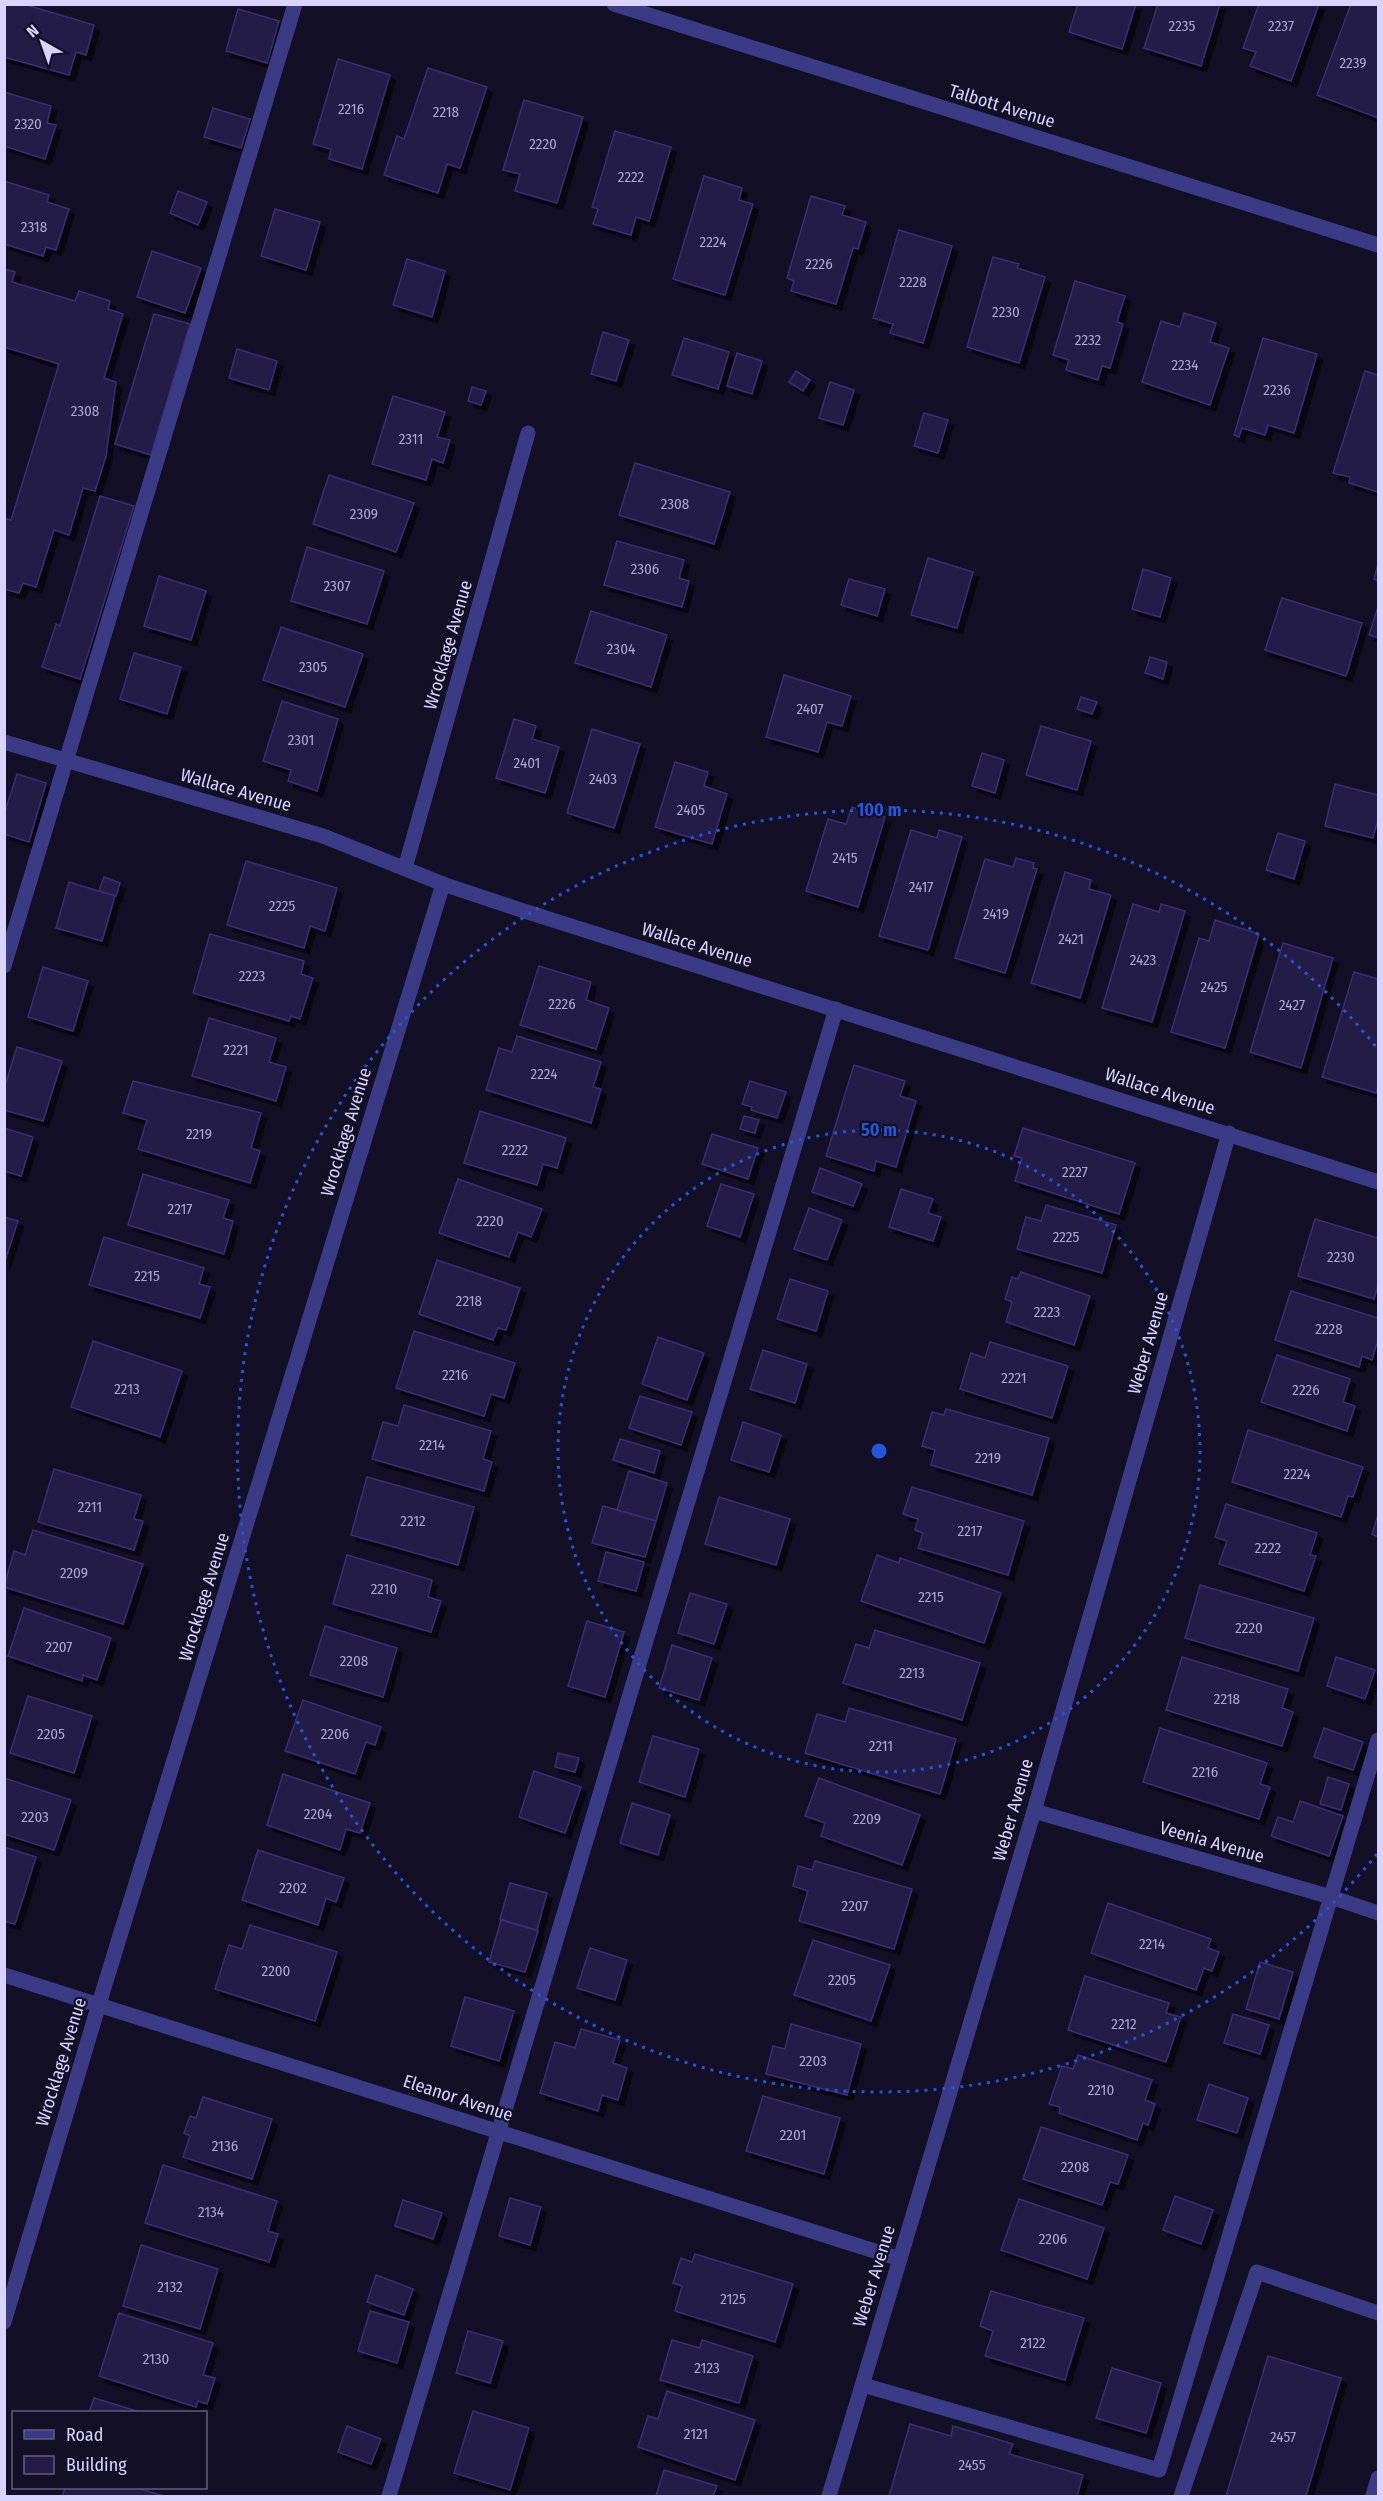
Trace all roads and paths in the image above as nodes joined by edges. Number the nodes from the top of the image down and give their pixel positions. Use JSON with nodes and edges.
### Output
{"nodes":[{"id":1,"x":294,"y":4,"type":"edge"},
{"id":2,"x":614,"y":4,"type":"edge"},
{"id":3,"x":1378,"y":245,"type":"edge"},
{"id":4,"x":528,"y":433,"type":"dead end"},
{"id":5,"x":4,"y":742,"type":"edge"},
{"id":6,"x":65,"y":761,"type":"junction"},
{"id":7,"x":405,"y":868,"type":"junction"},
{"id":8,"x":443,"y":884,"type":"junction"},
{"id":9,"x":4,"y":966,"type":"edge"},
{"id":10,"x":836,"y":1009,"type":"junction"},
{"id":11,"x":1229,"y":1133,"type":"junction"},
{"id":12,"x":1378,"y":1182,"type":"edge"},
{"id":13,"x":1378,"y":1740,"type":"edge"},
{"id":14,"x":1034,"y":1811,"type":"junction"},
{"id":15,"x":1331,"y":1897,"type":"junction"},
{"id":16,"x":1378,"y":1913,"type":"edge"},
{"id":17,"x":4,"y":1975,"type":"edge"},
{"id":18,"x":99,"y":2004,"type":"junction"},
{"id":19,"x":497,"y":2131,"type":"junction"},
{"id":20,"x":900,"y":2259,"type":"junction"},
{"id":21,"x":1378,"y":2313,"type":"edge"},
{"id":22,"x":4,"y":2322,"type":"edge"},
{"id":23,"x":863,"y":2385,"type":"junction"},
{"id":24,"x":1378,"y":2478,"type":"edge"},
{"id":25,"x":389,"y":2496,"type":"edge"},
{"id":26,"x":829,"y":2496,"type":"edge"},
{"id":27,"x":1181,"y":2496,"type":"edge"},
{"id":28,"x":1373,"y":2496,"type":"edge"}],
"edges":[{"from":1,"to":6,"type":"street"},
{"from":2,"to":3,"type":"street","name":"Talbott Avenue"},
{"from":4,"to":7,"type":"street","name":"Wrocklage Avenue"},
{"from":5,"to":6,"type":"street","name":"Wallace Avenue"},
{"from":6,"to":7,"type":"street","name":"Wallace Avenue"},
{"from":6,"to":9,"type":"street"},
{"from":7,"to":8,"type":"street","name":"Wallace Avenue"},
{"from":8,"to":10,"type":"street","name":"Wallace Avenue"},
{"from":8,"to":18,"type":"street","name":"Wrocklage Avenue"},
{"from":10,"to":11,"type":"street","name":"Wallace Avenue"},
{"from":10,"to":19,"type":"street"},
{"from":11,"to":12,"type":"street","name":"Wallace Avenue"},
{"from":11,"to":14,"type":"street","name":"Weber Avenue"},
{"from":13,"to":15,"type":"street"},
{"from":14,"to":15,"type":"street","name":"Veenia Avenue"},
{"from":14,"to":20,"type":"street","name":"Weber Avenue"},
{"from":15,"to":16,"type":"street","name":"Veenia Avenue"},
{"from":15,"to":23,"type":"street"},
{"from":17,"to":18,"type":"street","name":"Eleanor Avenue"},
{"from":18,"to":19,"type":"street","name":"Eleanor Avenue"},
{"from":18,"to":22,"type":"street","name":"Wrocklage Avenue"},
{"from":19,"to":20,"type":"street","name":"Eleanor Avenue"},
{"from":19,"to":25,"type":"street"},
{"from":20,"to":23,"type":"street","name":"Weber Avenue"},
{"from":21,"to":27,"type":"street"},
{"from":23,"to":26,"type":"street","name":"Weber Avenue"},
{"from":24,"to":28,"type":"street"}]}
